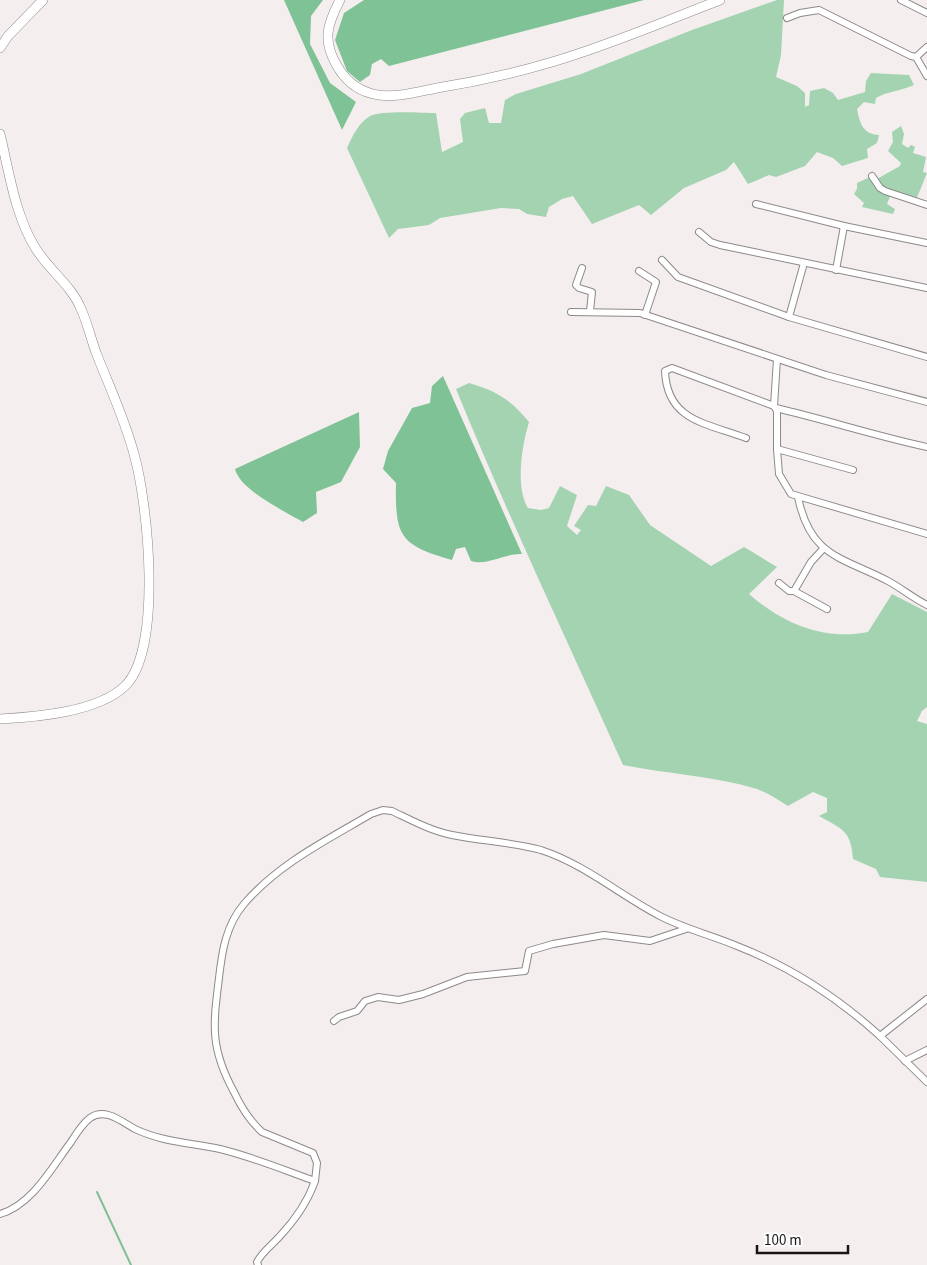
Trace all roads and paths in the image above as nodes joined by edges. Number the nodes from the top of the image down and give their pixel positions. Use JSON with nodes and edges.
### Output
{"nodes":[{"id":1,"x":43,"y":0,"type":"edge"},
{"id":2,"x":340,"y":0,"type":"edge"},
{"id":3,"x":720,"y":0,"type":"edge"},
{"id":4,"x":901,"y":0,"type":"edge"},
{"id":5,"x":927,"y":13,"type":"edge"},
{"id":6,"x":787,"y":18,"type":"dead end"},
{"id":7,"x":927,"y":47,"type":"edge"},
{"id":8,"x":0,"y":48,"type":"edge"},
{"id":9,"x":916,"y":57,"type":"junction"},
{"id":10,"x":927,"y":76,"type":"edge"},
{"id":11,"x":0,"y":134,"type":"edge"},
{"id":12,"x":872,"y":176,"type":"dead end"},
{"id":13,"x":756,"y":204,"type":"dead end"},
{"id":14,"x":927,"y":205,"type":"edge"},
{"id":15,"x":844,"y":226,"type":"junction"},
{"id":16,"x":699,"y":232,"type":"dead end"},
{"id":17,"x":927,"y":243,"type":"edge"},
{"id":18,"x":662,"y":260,"type":"dead end"},
{"id":19,"x":804,"y":263,"type":"junction"},
{"id":20,"x":582,"y":268,"type":"dead end"},
{"id":21,"x":836,"y":270,"type":"junction"},
{"id":22,"x":639,"y":271,"type":"dead end"},
{"id":23,"x":927,"y":288,"type":"edge"},
{"id":24,"x":590,"y":311,"type":"junction"},
{"id":25,"x":571,"y":312,"type":"dead end"},
{"id":26,"x":645,"y":314,"type":"junction"},
{"id":27,"x":790,"y":317,"type":"junction"},
{"id":28,"x":927,"y":357,"type":"edge"},
{"id":29,"x":777,"y":359,"type":"junction"},
{"id":30,"x":927,"y":402,"type":"edge"},
{"id":31,"x":775,"y":407,"type":"junction"},
{"id":32,"x":746,"y":438,"type":"dead end"},
{"id":33,"x":927,"y":448,"type":"edge"},
{"id":34,"x":777,"y":449,"type":"junction"},
{"id":35,"x":853,"y":470,"type":"dead end"},
{"id":36,"x":798,"y":497,"type":"junction"},
{"id":37,"x":927,"y":534,"type":"edge"},
{"id":38,"x":823,"y":549,"type":"junction"},
{"id":39,"x":779,"y":583,"type":"dead end"},
{"id":40,"x":794,"y":591,"type":"junction"},
{"id":41,"x":927,"y":605,"type":"edge"},
{"id":42,"x":827,"y":609,"type":"dead end"},
{"id":43,"x":0,"y":719,"type":"edge"},
{"id":44,"x":686,"y":929,"type":"junction"},
{"id":45,"x":927,"y":999,"type":"edge"},
{"id":46,"x":334,"y":1022,"type":"dead end"},
{"id":47,"x":880,"y":1036,"type":"junction"},
{"id":48,"x":927,"y":1050,"type":"edge"},
{"id":49,"x":905,"y":1061,"type":"junction"},
{"id":50,"x":927,"y":1082,"type":"edge"},
{"id":51,"x":315,"y":1181,"type":"junction"},
{"id":52,"x":0,"y":1214,"type":"edge"},
{"id":53,"x":258,"y":1265,"type":"edge"}],
"edges":[{"from":1,"to":8,"type":"main road"},
{"from":2,"to":3,"type":"main road"},
{"from":4,"to":5,"type":"street"},
{"from":6,"to":9,"type":"street"},
{"from":7,"to":9,"type":"street"},
{"from":9,"to":10,"type":"street"},
{"from":11,"to":43,"type":"main road"},
{"from":12,"to":14,"type":"street"},
{"from":13,"to":15,"type":"street"},
{"from":15,"to":17,"type":"street"},
{"from":15,"to":21,"type":"street"},
{"from":16,"to":19,"type":"street"},
{"from":18,"to":27,"type":"street"},
{"from":19,"to":21,"type":"street"},
{"from":19,"to":27,"type":"street"},
{"from":20,"to":24,"type":"street"},
{"from":21,"to":23,"type":"street"},
{"from":22,"to":26,"type":"street"},
{"from":24,"to":25,"type":"street"},
{"from":24,"to":26,"type":"street"},
{"from":26,"to":29,"type":"street"},
{"from":27,"to":28,"type":"street"},
{"from":29,"to":30,"type":"street"},
{"from":29,"to":31,"type":"street"},
{"from":31,"to":32,"type":"street"},
{"from":31,"to":33,"type":"street"},
{"from":31,"to":34,"type":"street"},
{"from":34,"to":35,"type":"street"},
{"from":34,"to":36,"type":"street"},
{"from":36,"to":37,"type":"street"},
{"from":36,"to":38,"type":"street"},
{"from":38,"to":40,"type":"street"},
{"from":38,"to":41,"type":"street"},
{"from":39,"to":40,"type":"street"},
{"from":40,"to":42,"type":"street"},
{"from":44,"to":46,"type":"street"},
{"from":44,"to":47,"type":"street"},
{"from":44,"to":51,"type":"street"},
{"from":45,"to":47,"type":"street"},
{"from":47,"to":49,"type":"street"},
{"from":48,"to":49,"type":"street"},
{"from":49,"to":50,"type":"street"},
{"from":51,"to":52,"type":"street"},
{"from":51,"to":53,"type":"street"}]}
